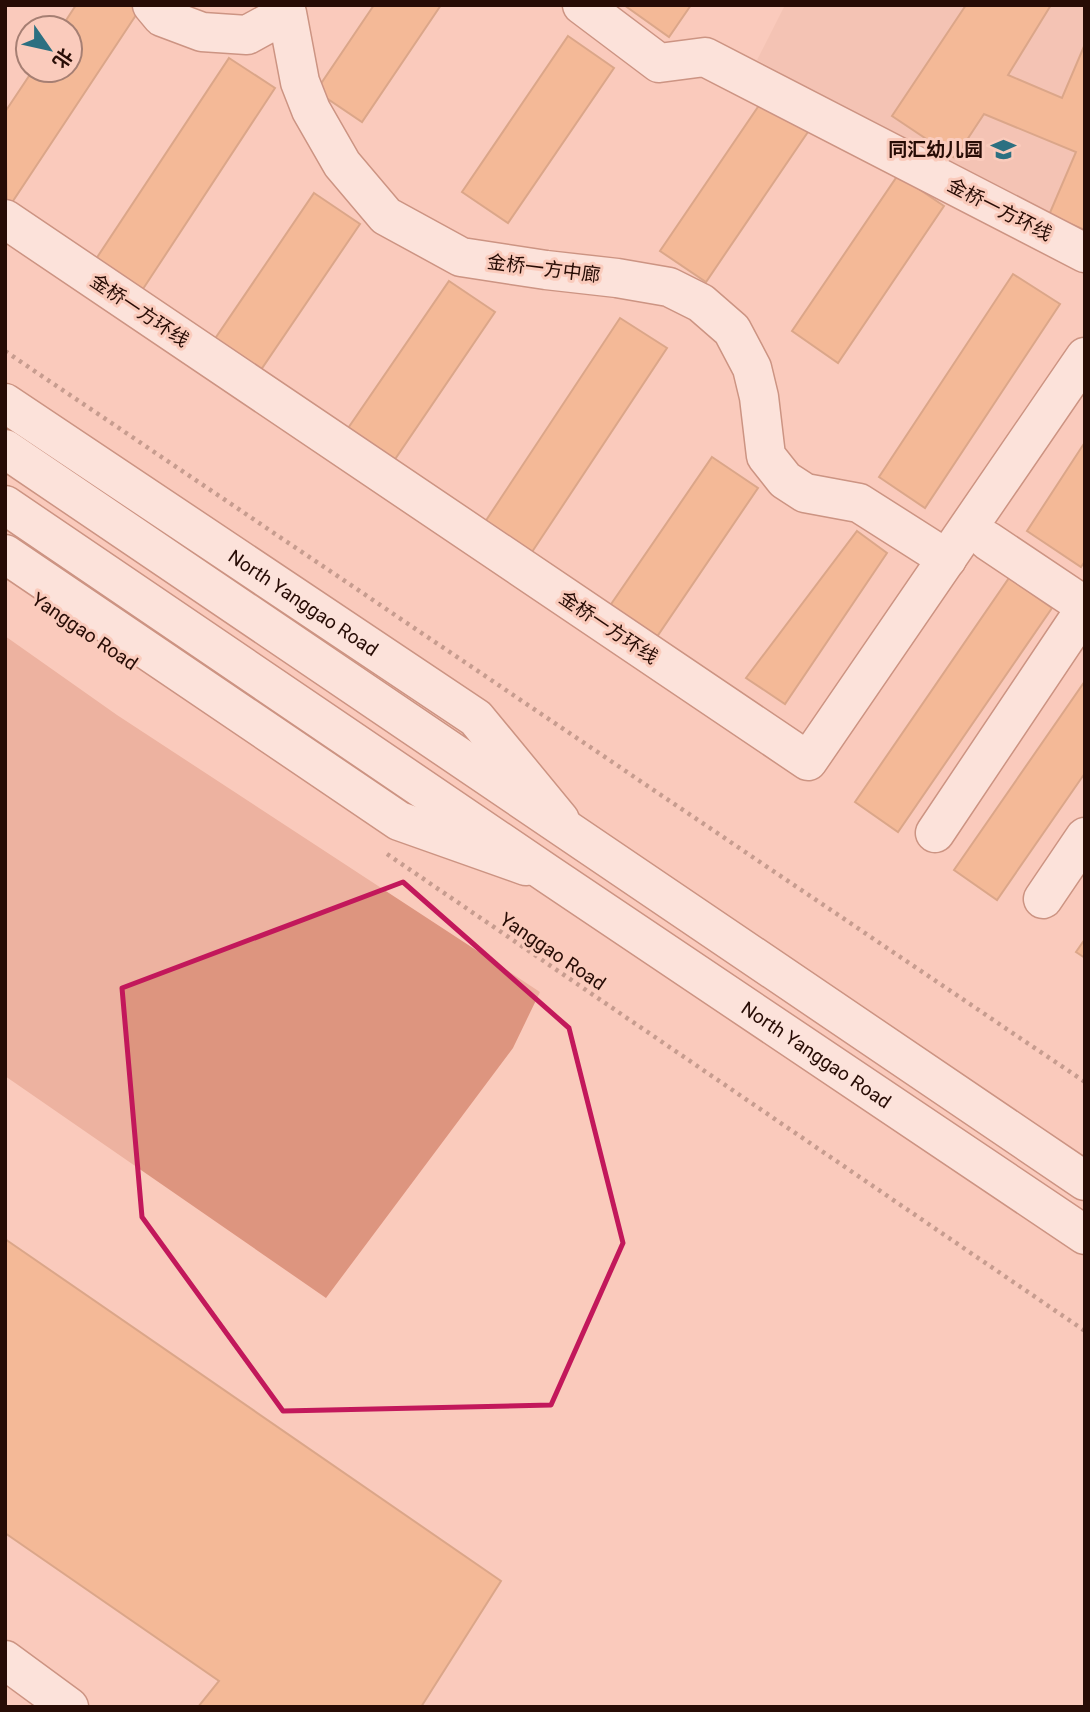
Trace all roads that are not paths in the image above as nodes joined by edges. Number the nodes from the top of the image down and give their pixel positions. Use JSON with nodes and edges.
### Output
{"nodes":[{"id":1,"x":152,"y":5,"type":"edge"},
{"id":2,"x":582,"y":5,"type":"edge"},
{"id":3,"x":5,"y":219,"type":"edge"},
{"id":4,"x":1085,"y":253,"type":"edge"},
{"id":5,"x":1085,"y":357,"type":"edge"},
{"id":6,"x":1085,"y":398,"type":"edge"},
{"id":7,"x":5,"y":403,"type":"edge"},
{"id":8,"x":5,"y":449,"type":"edge"},
{"id":9,"x":7,"y":506,"type":"edge"},
{"id":10,"x":988,"y":541,"type":"junction"},
{"id":11,"x":5,"y":554,"type":"edge"},
{"id":12,"x":947,"y":559,"type":"junction"},
{"id":13,"x":1085,"y":608,"type":"edge"},
{"id":14,"x":828,"y":777,"type":"dead end"},
{"id":15,"x":935,"y":833,"type":"dead end"},
{"id":16,"x":573,"y":835,"type":"junction"},
{"id":17,"x":1085,"y":837,"type":"edge"},
{"id":18,"x":548,"y":874,"type":"junction"},
{"id":19,"x":1042,"y":899,"type":"dead end"},
{"id":20,"x":1085,"y":1181,"type":"edge"},
{"id":21,"x":1085,"y":1235,"type":"edge"},
{"id":22,"x":5,"y":1660,"type":"edge"},
{"id":23,"x":69,"y":1707,"type":"edge"}],
"edges":[{"from":1,"to":12,"type":"main road","name":"金桥一方中廊"},
{"from":2,"to":4,"type":"main road","name":"金桥一方环线"},
{"from":3,"to":12,"type":"main road","name":"金桥一方环线"},
{"from":5,"to":12,"type":"main road","name":"金桥一方环线"},
{"from":6,"to":10,"type":"main road"},
{"from":7,"to":16,"type":"main road","name":"North Yanggao Road"},
{"from":8,"to":16,"type":"main road","name":"North Yanggao Road"},
{"from":9,"to":18,"type":"main road","name":"North Yanggao Road"},
{"from":10,"to":13,"type":"main road"},
{"from":10,"to":14,"type":"main road"},
{"from":11,"to":18,"type":"main road","name":"North Yanggao Road"},
{"from":13,"to":15,"type":"main road"},
{"from":16,"to":20,"type":"main road","name":"North Yanggao Road"},
{"from":17,"to":19,"type":"main road"},
{"from":18,"to":21,"type":"main road","name":"North Yanggao Road"},
{"from":22,"to":23,"type":"main road"}]}
